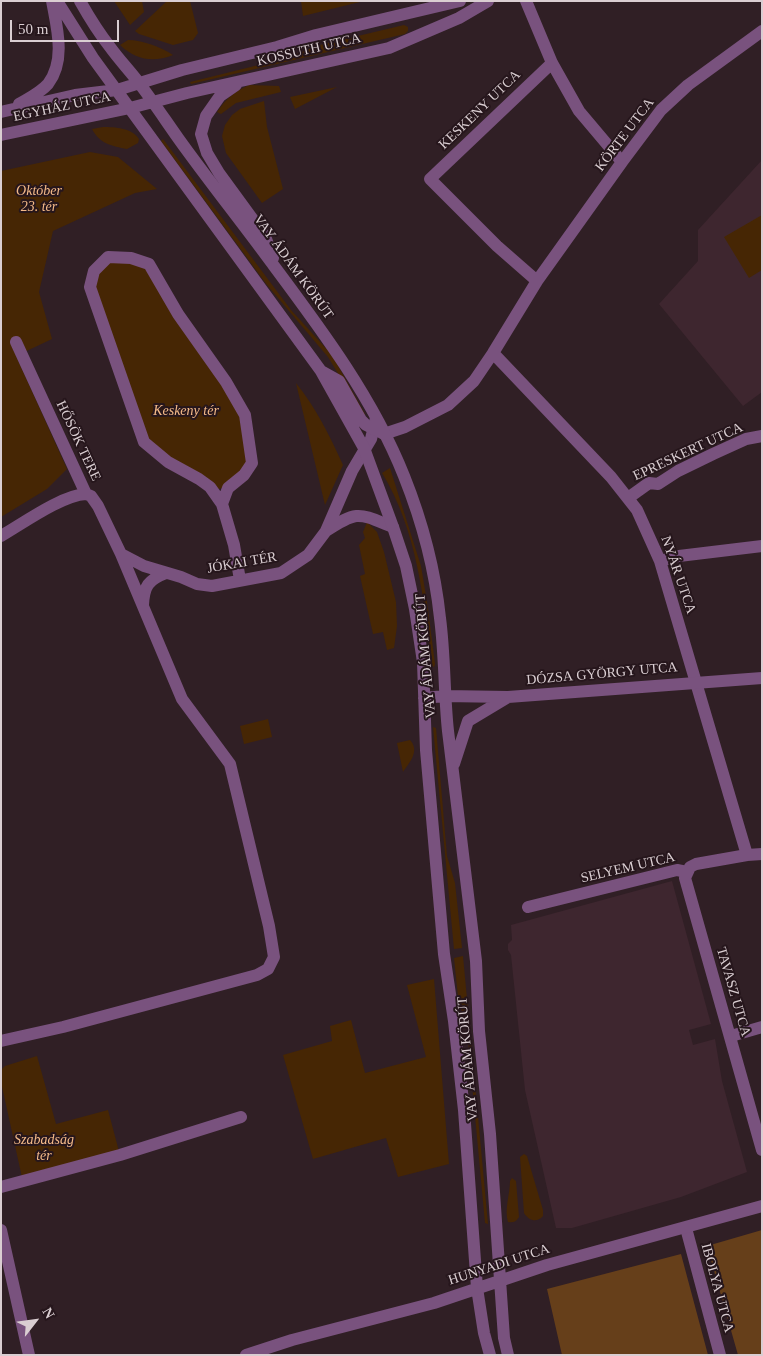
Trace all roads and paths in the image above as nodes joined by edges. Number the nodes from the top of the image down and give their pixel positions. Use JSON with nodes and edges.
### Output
{"nodes":[{"id":1,"x":52,"y":1,"type":"edge"},
{"id":2,"x":58,"y":1,"type":"edge"},
{"id":3,"x":80,"y":1,"type":"edge"},
{"id":4,"x":460,"y":1,"type":"edge"},
{"id":5,"x":488,"y":1,"type":"edge"},
{"id":6,"x":526,"y":1,"type":"edge"},
{"id":7,"x":762,"y":31,"type":"edge"},
{"id":8,"x":552,"y":62,"type":"junction"},
{"id":9,"x":242,"y":80,"type":"junction"},
{"id":10,"x":140,"y":84,"type":"junction"},
{"id":11,"x":117,"y":90,"type":"junction"},
{"id":12,"x":153,"y":102,"type":"junction"},
{"id":13,"x":130,"y":108,"type":"junction"},
{"id":14,"x":2,"y":111,"type":"edge"},
{"id":15,"x":1,"y":135,"type":"edge"},
{"id":16,"x":622,"y":162,"type":"junction"},
{"id":17,"x":278,"y":272,"type":"junction"},
{"id":18,"x":537,"y":281,"type":"junction"},
{"id":19,"x":16,"y":342,"type":"dead end"},
{"id":20,"x":493,"y":353,"type":"junction"},
{"id":21,"x":321,"y":371,"type":"junction"},
{"id":22,"x":377,"y":427,"type":"junction"},
{"id":23,"x":762,"y":436,"type":"edge"},
{"id":24,"x":364,"y":448,"type":"junction"},
{"id":25,"x":86,"y":494,"type":"junction"},
{"id":26,"x":628,"y":498,"type":"junction"},
{"id":27,"x":222,"y":504,"type":"junction"},
{"id":28,"x":394,"y":527,"type":"junction"},
{"id":29,"x":326,"y":531,"type":"junction"},
{"id":30,"x":1,"y":536,"type":"edge"},
{"id":31,"x":762,"y":546,"type":"edge"},
{"id":32,"x":121,"y":554,"type":"junction"},
{"id":33,"x":660,"y":561,"type":"junction"},
{"id":34,"x":166,"y":573,"type":"junction"},
{"id":35,"x":240,"y":580,"type":"junction"},
{"id":36,"x":143,"y":604,"type":"junction"},
{"id":37,"x":762,"y":678,"type":"edge"},
{"id":38,"x":696,"y":682,"type":"junction"},
{"id":39,"x":445,"y":696,"type":"junction"},
{"id":40,"x":508,"y":697,"type":"junction"},
{"id":41,"x":424,"y":698,"type":"junction"},
{"id":42,"x":452,"y":772,"type":"junction"},
{"id":43,"x":762,"y":854,"type":"edge"},
{"id":44,"x":747,"y":855,"type":"junction"},
{"id":45,"x":687,"y":872,"type":"junction"},
{"id":46,"x":528,"y":907,"type":"dead end"},
{"id":47,"x":762,"y":1027,"type":"edge"},
{"id":48,"x":731,"y":1036,"type":"junction"},
{"id":49,"x":1,"y":1041,"type":"edge"},
{"id":50,"x":241,"y":1117,"type":"dead end"},
{"id":51,"x":762,"y":1150,"type":"edge"},
{"id":52,"x":1,"y":1187,"type":"edge"},
{"id":53,"x":762,"y":1206,"type":"edge"},
{"id":54,"x":686,"y":1228,"type":"junction"},
{"id":55,"x":1,"y":1230,"type":"edge"},
{"id":56,"x":501,"y":1280,"type":"junction"},
{"id":57,"x":477,"y":1288,"type":"junction"},
{"id":58,"x":29,"y":1355,"type":"edge"},
{"id":59,"x":246,"y":1355,"type":"edge"},
{"id":60,"x":490,"y":1355,"type":"edge"},
{"id":61,"x":508,"y":1355,"type":"edge"},
{"id":62,"x":720,"y":1355,"type":"edge"}],
"edges":[{"from":1,"to":14,"type":"street"},
{"from":2,"to":11,"type":"street","name":"VAY ÁDÁM KÖRÚT"},
{"from":3,"to":10,"type":"street","name":"VAY ÁDÁM KÖRÚT"},
{"from":4,"to":10,"type":"street","name":"KOSSUTH UTCA"},
{"from":5,"to":9,"type":"street","name":"KOSSUTH UTCA"},
{"from":6,"to":8,"type":"street"},
{"from":7,"to":16,"type":"street","name":"KÖRTE UTCA"},
{"from":8,"to":16,"type":"street"},
{"from":8,"to":18,"type":"street","name":"KESKENY UTCA"},
{"from":9,"to":12,"type":"street","name":"KOSSUTH UTCA"},
{"from":9,"to":17,"type":"street"},
{"from":10,"to":11,"type":"street","name":"KOSSUTH UTCA"},
{"from":10,"to":12,"type":"street","name":"VAY ÁDÁM KÖRÚT"},
{"from":11,"to":13,"type":"street","name":"VAY ÁDÁM KÖRÚT"},
{"from":11,"to":14,"type":"street","name":"EGYHÁZ UTCA"},
{"from":12,"to":13,"type":"street","name":"KOSSUTH UTCA"},
{"from":12,"to":17,"type":"street","name":"VAY ÁDÁM KÖRÚT"},
{"from":13,"to":15,"type":"street","name":"EGYHÁZ UTCA"},
{"from":13,"to":21,"type":"street","name":"VAY ÁDÁM KÖRÚT"},
{"from":16,"to":18,"type":"street","name":"KÖRTE UTCA"},
{"from":17,"to":22,"type":"street","name":"VAY ÁDÁM KÖRÚT"},
{"from":18,"to":20,"type":"street","name":"KÖRTE UTCA"},
{"from":19,"to":25,"type":"street","name":"HŐSÖK TERE"},
{"from":20,"to":22,"type":"street","name":"KÖRTE UTCA"},
{"from":20,"to":26,"type":"street","name":"NYÁR UTCA"},
{"from":21,"to":22,"type":"street"},
{"from":21,"to":24,"type":"street","name":"VAY ÁDÁM KÖRÚT"},
{"from":22,"to":24,"type":"street","name":"JÓKAI TÉR"},
{"from":22,"to":39,"type":"street","name":"VAY ÁDÁM KÖRÚT"},
{"from":23,"to":26,"type":"street","name":"EPRESKERT UTCA"},
{"from":24,"to":28,"type":"street","name":"VAY ÁDÁM KÖRÚT"},
{"from":24,"to":29,"type":"street","name":"JÓKAI TÉR"},
{"from":25,"to":30,"type":"street","name":"HŐSÖK TERE"},
{"from":25,"to":32,"type":"street"},
{"from":26,"to":33,"type":"street","name":"NYÁR UTCA"},
{"from":27,"to":27,"type":"street"},
{"from":27,"to":35,"type":"street"},
{"from":28,"to":29,"type":"street"},
{"from":28,"to":41,"type":"street","name":"VAY ÁDÁM KÖRÚT"},
{"from":29,"to":35,"type":"street","name":"JÓKAI TÉR"},
{"from":31,"to":33,"type":"street"},
{"from":32,"to":34,"type":"street","name":"JÓKAI TÉR"},
{"from":32,"to":36,"type":"street"},
{"from":33,"to":38,"type":"street","name":"NYÁR UTCA"},
{"from":34,"to":35,"type":"street","name":"JÓKAI TÉR"},
{"from":34,"to":36,"type":"street"},
{"from":36,"to":49,"type":"street"},
{"from":37,"to":38,"type":"street","name":"DÓZSA GYÖRGY UTCA"},
{"from":38,"to":40,"type":"street","name":"DÓZSA GYÖRGY UTCA"},
{"from":38,"to":44,"type":"street","name":"NYÁR UTCA"},
{"from":39,"to":40,"type":"street","name":"DÓZSA GYÖRGY UTCA"},
{"from":39,"to":41,"type":"street","name":"DÓZSA GYÖRGY UTCA"},
{"from":39,"to":42,"type":"street","name":"VAY ÁDÁM KÖRÚT"},
{"from":40,"to":42,"type":"street"},
{"from":41,"to":57,"type":"street","name":"VAY ÁDÁM KÖRÚT"},
{"from":42,"to":56,"type":"street","name":"VAY ÁDÁM KÖRÚT"},
{"from":43,"to":44,"type":"street","name":"SELYEM UTCA"},
{"from":44,"to":45,"type":"street","name":"SELYEM UTCA"},
{"from":45,"to":46,"type":"street","name":"SELYEM UTCA"},
{"from":45,"to":48,"type":"street","name":"TAVASZ UTCA"},
{"from":47,"to":48,"type":"street"},
{"from":48,"to":51,"type":"street","name":"TAVASZ UTCA"},
{"from":50,"to":52,"type":"street"},
{"from":53,"to":54,"type":"street","name":"HUNYADI UTCA"},
{"from":54,"to":56,"type":"street","name":"HUNYADI UTCA"},
{"from":54,"to":62,"type":"street","name":"IBOLYA UTCA"},
{"from":55,"to":58,"type":"street"},
{"from":56,"to":57,"type":"street","name":"HUNYADI UTCA"},
{"from":56,"to":61,"type":"street","name":"VAY ÁDÁM KÖRÚT"},
{"from":57,"to":59,"type":"street","name":"HUNYADI UTCA"},
{"from":57,"to":60,"type":"street","name":"VAY ÁDÁM KÖRÚT"}]}
